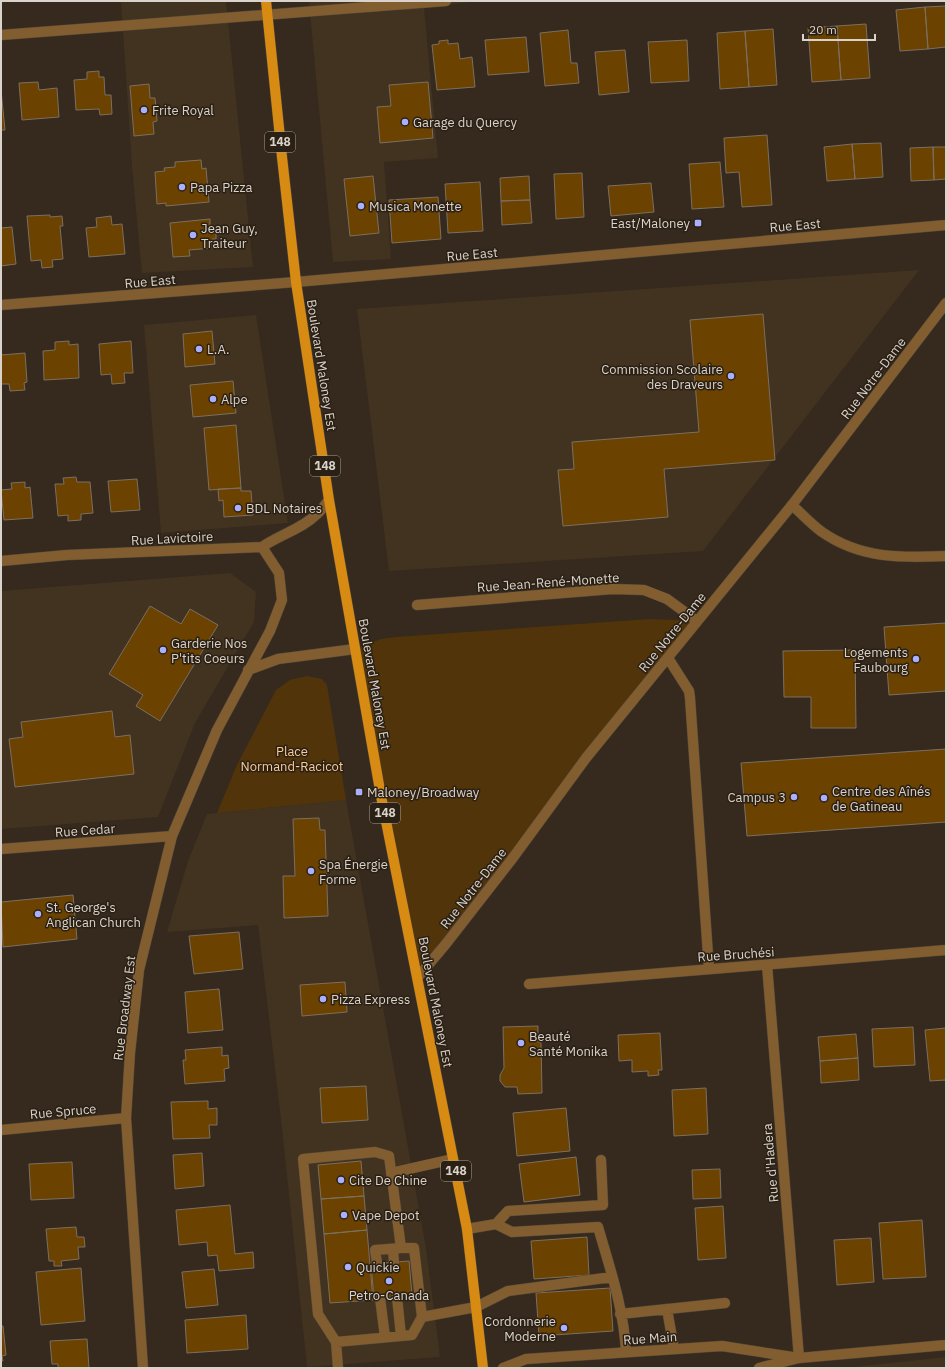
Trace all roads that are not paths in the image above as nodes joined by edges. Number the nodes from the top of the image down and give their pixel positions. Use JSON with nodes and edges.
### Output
{"nodes":[{"id":1,"x":266,"y":1,"type":"edge"},
{"id":2,"x":446,"y":1,"type":"edge"},
{"id":3,"x":268,"y":16,"type":"junction"},
{"id":4,"x":1,"y":35,"type":"edge"},
{"id":5,"x":946,"y":225,"type":"edge"},
{"id":6,"x":296,"y":282,"type":"junction"},
{"id":7,"x":946,"y":303,"type":"edge"},
{"id":8,"x":1,"y":305,"type":"edge"},
{"id":9,"x":329,"y":500,"type":"junction"},
{"id":10,"x":792,"y":505,"type":"junction"},
{"id":11,"x":262,"y":547,"type":"junction"},
{"id":12,"x":946,"y":556,"type":"edge"},
{"id":13,"x":1,"y":561,"type":"edge"},
{"id":14,"x":417,"y":605,"type":"dead end"},
{"id":15,"x":697,"y":621,"type":"junction"},
{"id":16,"x":355,"y":649,"type":"junction"},
{"id":17,"x":668,"y":658,"type":"junction"},
{"id":18,"x":248,"y":670,"type":"junction"},
{"id":19,"x":172,"y":836,"type":"junction"},
{"id":20,"x":1,"y":849,"type":"edge"},
{"id":21,"x":946,"y":950,"type":"edge"},
{"id":22,"x":767,"y":965,"type":"junction"},
{"id":23,"x":709,"y":969,"type":"junction"},
{"id":24,"x":418,"y":977,"type":"junction"},
{"id":25,"x":529,"y":984,"type":"dead end"},
{"id":26,"x":126,"y":1118,"type":"junction"},
{"id":27,"x":1,"y":1130,"type":"edge"},
{"id":28,"x":453,"y":1159,"type":"junction"},
{"id":29,"x":601,"y":1160,"type":"dead end"},
{"id":30,"x":391,"y":1172,"type":"junction"},
{"id":31,"x":496,"y":1224,"type":"junction"},
{"id":32,"x":467,"y":1229,"type":"junction"},
{"id":33,"x":397,"y":1249,"type":"junction"},
{"id":34,"x":394,"y":1262,"type":"dead end"},
{"id":35,"x":377,"y":1263,"type":"dead end"},
{"id":36,"x":612,"y":1277,"type":"junction"},
{"id":37,"x":397,"y":1297,"type":"dead end"},
{"id":38,"x":380,"y":1298,"type":"dead end"},
{"id":39,"x":726,"y":1303,"type":"dead end"},
{"id":40,"x":476,"y":1307,"type":"junction"},
{"id":41,"x":667,"y":1309,"type":"junction"},
{"id":42,"x":620,"y":1314,"type":"junction"},
{"id":43,"x":422,"y":1317,"type":"junction"},
{"id":44,"x":401,"y":1336,"type":"junction"},
{"id":45,"x":385,"y":1337,"type":"junction"},
{"id":46,"x":336,"y":1342,"type":"junction"},
{"id":47,"x":946,"y":1345,"type":"edge"},
{"id":48,"x":674,"y":1349,"type":"junction"},
{"id":49,"x":626,"y":1352,"type":"junction"},
{"id":50,"x":799,"y":1358,"type":"junction"},
{"id":51,"x":143,"y":1368,"type":"edge"},
{"id":52,"x":338,"y":1368,"type":"edge"},
{"id":53,"x":483,"y":1368,"type":"edge"},
{"id":54,"x":503,"y":1368,"type":"edge"},
{"id":55,"x":759,"y":1368,"type":"edge"}],
"edges":[{"from":1,"to":3,"type":"main road","name":"Boulevard Maloney Est","number":"148"},
{"from":2,"to":3,"type":"street"},
{"from":3,"to":4,"type":"street"},
{"from":3,"to":6,"type":"main road","name":"Boulevard Maloney Est","number":"148"},
{"from":5,"to":6,"type":"street","name":"Rue East"},
{"from":6,"to":8,"type":"street","name":"Rue East"},
{"from":6,"to":9,"type":"main road","name":"Boulevard Maloney Est","number":"148"},
{"from":7,"to":10,"type":"street","name":"Rue Notre-Dame"},
{"from":9,"to":11,"type":"street"},
{"from":9,"to":16,"type":"main road","name":"Boulevard Maloney Est","number":"148"},
{"from":10,"to":12,"type":"street"},
{"from":10,"to":15,"type":"street","name":"Rue Notre-Dame"},
{"from":11,"to":13,"type":"street","name":"Rue Lavictoire"},
{"from":11,"to":18,"type":"street","name":"Rue Broadway Est"},
{"from":14,"to":15,"type":"street","name":"Rue Jean-René-Monette"},
{"from":15,"to":17,"type":"street","name":"Rue Notre-Dame"},
{"from":16,"to":18,"type":"street"},
{"from":16,"to":24,"type":"main road","name":"Boulevard Maloney Est","number":"148"},
{"from":17,"to":23,"type":"street"},
{"from":17,"to":24,"type":"street","name":"Rue Notre-Dame"},
{"from":18,"to":19,"type":"street","name":"Rue Broadway Est"},
{"from":19,"to":20,"type":"street","name":"Rue Cedar"},
{"from":19,"to":26,"type":"street","name":"Rue Broadway Est"},
{"from":21,"to":22,"type":"street","name":"Rue Bruchési"},
{"from":22,"to":23,"type":"street","name":"Rue Bruchési"},
{"from":22,"to":50,"type":"street","name":"Rue d'Hadera"},
{"from":23,"to":25,"type":"street","name":"Rue Bruchési"},
{"from":24,"to":28,"type":"main road","name":"Boulevard Maloney Est","number":"148"},
{"from":26,"to":27,"type":"street","name":"Rue Spruce"},
{"from":26,"to":51,"type":"street","name":"Rue Broadway Est"},
{"from":28,"to":30,"type":"street"},
{"from":28,"to":32,"type":"main road","name":"Boulevard Maloney Est","number":"148"},
{"from":29,"to":31,"type":"street"},
{"from":30,"to":33,"type":"street"},
{"from":30,"to":46,"type":"street"},
{"from":31,"to":32,"type":"street"},
{"from":31,"to":36,"type":"street"},
{"from":32,"to":40,"type":"main road","name":"Boulevard Maloney Est","number":"148"},
{"from":33,"to":34,"type":"street"},
{"from":33,"to":35,"type":"street"},
{"from":33,"to":43,"type":"street"},
{"from":36,"to":40,"type":"street"},
{"from":36,"to":42,"type":"street"},
{"from":37,"to":44,"type":"street"},
{"from":38,"to":45,"type":"street"},
{"from":39,"to":41,"type":"street"},
{"from":40,"to":43,"type":"street"},
{"from":40,"to":53,"type":"main road","name":"Boulevard Maloney Est","number":"148"},
{"from":41,"to":42,"type":"street"},
{"from":41,"to":48,"type":"street"},
{"from":42,"to":49,"type":"street"},
{"from":43,"to":44,"type":"street"},
{"from":44,"to":45,"type":"street"},
{"from":45,"to":46,"type":"street"},
{"from":46,"to":52,"type":"street"},
{"from":47,"to":50,"type":"street","name":"Rue Main"},
{"from":48,"to":49,"type":"street","name":"Rue Main"},
{"from":48,"to":50,"type":"street","name":"Rue Main"},
{"from":49,"to":54,"type":"street","name":"Rue Main"},
{"from":50,"to":55,"type":"street","name":"Rue Main"}]}
